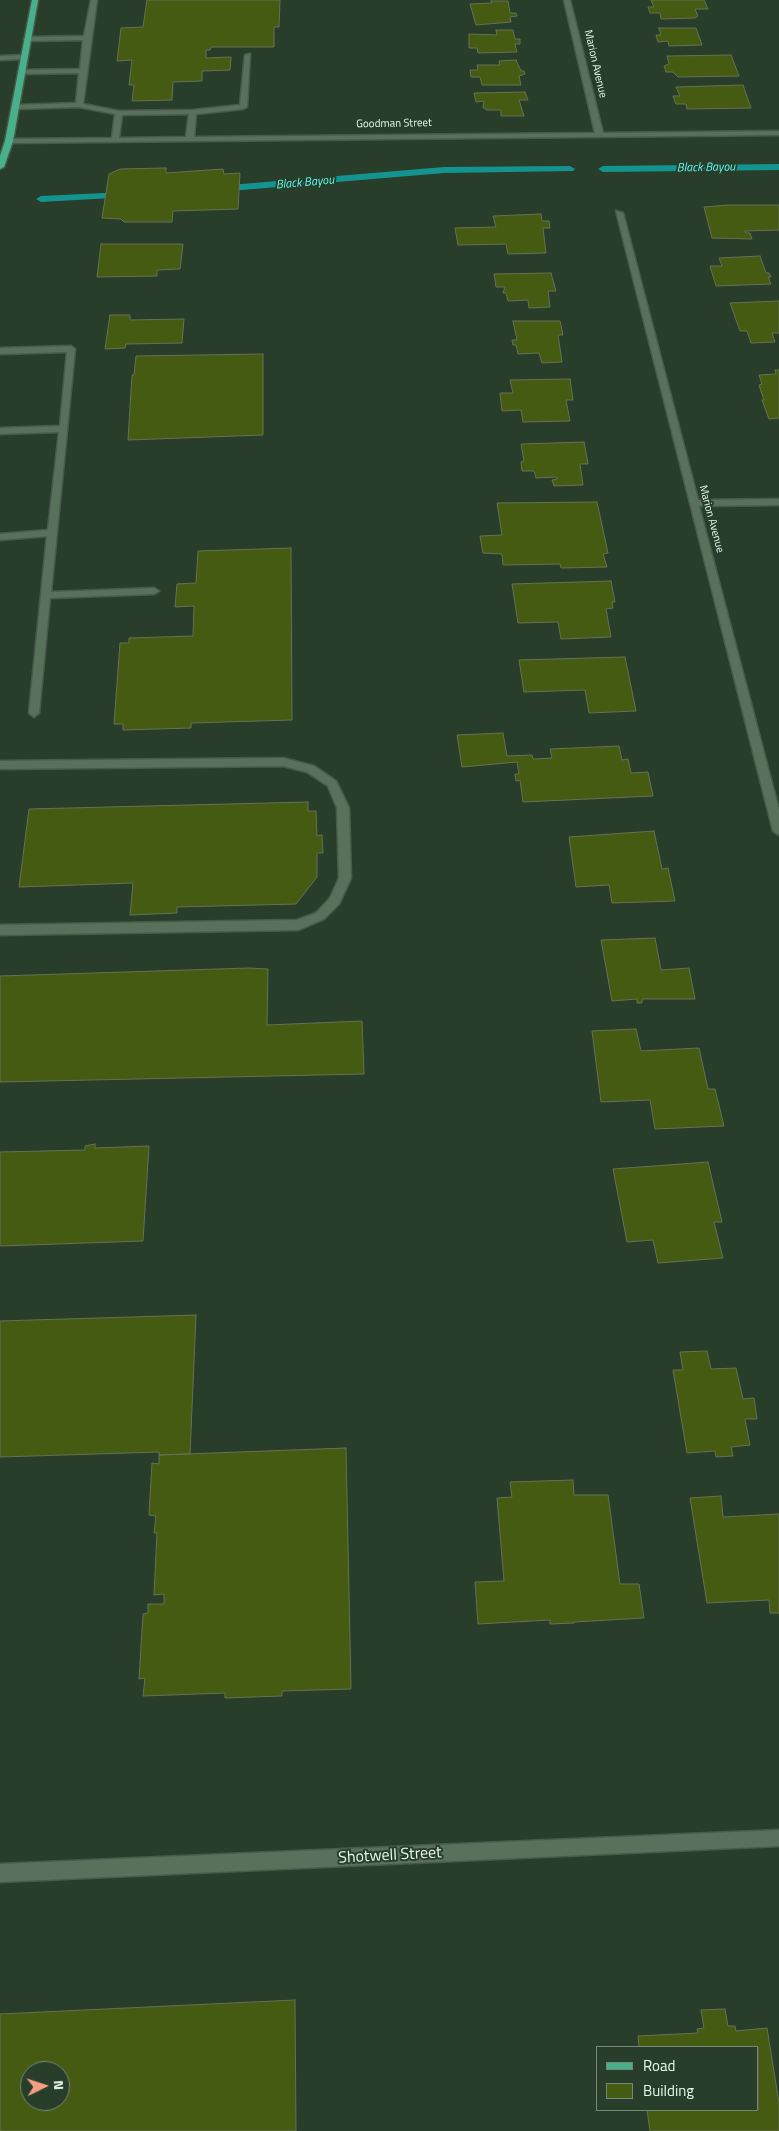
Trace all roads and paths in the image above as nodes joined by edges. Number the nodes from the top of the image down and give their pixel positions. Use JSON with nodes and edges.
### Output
{"nodes":[{"id":1,"x":35,"y":0,"type":"edge"},
{"id":2,"x":94,"y":0,"type":"edge"},
{"id":3,"x":567,"y":0,"type":"edge"},
{"id":4,"x":87,"y":38,"type":"junction"},
{"id":5,"x":27,"y":39,"type":"junction"},
{"id":6,"x":248,"y":54,"type":"dead end"},
{"id":7,"x":23,"y":57,"type":"junction"},
{"id":8,"x":0,"y":58,"type":"edge"},
{"id":9,"x":83,"y":71,"type":"junction"},
{"id":10,"x":20,"y":72,"type":"junction"},
{"id":11,"x":80,"y":105,"type":"junction"},
{"id":12,"x":16,"y":107,"type":"junction"},
{"id":13,"x":192,"y":112,"type":"junction"},
{"id":14,"x":119,"y":113,"type":"junction"},
{"id":15,"x":599,"y":133,"type":"junction"},
{"id":16,"x":779,"y":133,"type":"edge"},
{"id":17,"x":190,"y":138,"type":"junction"},
{"id":18,"x":115,"y":139,"type":"junction"},
{"id":19,"x":9,"y":140,"type":"junction"},
{"id":20,"x":0,"y":167,"type":"edge"},
{"id":21,"x":619,"y":213,"type":"dead end"},
{"id":22,"x":0,"y":351,"type":"edge"},
{"id":23,"x":64,"y":429,"type":"junction"},
{"id":24,"x":0,"y":431,"type":"edge"},
{"id":25,"x":779,"y":502,"type":"edge"},
{"id":26,"x":694,"y":503,"type":"junction"},
{"id":27,"x":52,"y":533,"type":"junction"},
{"id":28,"x":0,"y":537,"type":"edge"},
{"id":29,"x":154,"y":590,"type":"dead end"},
{"id":30,"x":45,"y":595,"type":"junction"},
{"id":31,"x":34,"y":713,"type":"dead end"},
{"id":32,"x":0,"y":765,"type":"edge"},
{"id":33,"x":779,"y":831,"type":"edge"},
{"id":34,"x":0,"y":930,"type":"edge"},
{"id":35,"x":779,"y":1838,"type":"edge"},
{"id":36,"x":0,"y":1874,"type":"edge"}],
"edges":[{"from":1,"to":5,"type":"main road"},
{"from":2,"to":4,"type":"street"},
{"from":3,"to":15,"type":"street","name":"Marion Avenue"},
{"from":4,"to":5,"type":"street"},
{"from":4,"to":9,"type":"street"},
{"from":5,"to":7,"type":"main road"},
{"from":6,"to":13,"type":"street"},
{"from":7,"to":8,"type":"street"},
{"from":7,"to":10,"type":"main road"},
{"from":9,"to":10,"type":"street"},
{"from":9,"to":11,"type":"street"},
{"from":10,"to":12,"type":"main road"},
{"from":11,"to":12,"type":"street"},
{"from":11,"to":14,"type":"street"},
{"from":12,"to":19,"type":"main road"},
{"from":13,"to":14,"type":"street"},
{"from":13,"to":17,"type":"street"},
{"from":14,"to":18,"type":"street"},
{"from":15,"to":16,"type":"street","name":"Goodman Street"},
{"from":15,"to":17,"type":"street","name":"Goodman Street"},
{"from":17,"to":18,"type":"street","name":"Goodman Street"},
{"from":18,"to":19,"type":"street","name":"Goodman Street"},
{"from":19,"to":20,"type":"main road"},
{"from":21,"to":26,"type":"street","name":"Marion Avenue"},
{"from":22,"to":23,"type":"street"},
{"from":23,"to":24,"type":"street"},
{"from":23,"to":27,"type":"street"},
{"from":25,"to":26,"type":"street"},
{"from":26,"to":33,"type":"street","name":"Marion Avenue"},
{"from":27,"to":28,"type":"street"},
{"from":27,"to":30,"type":"street"},
{"from":29,"to":30,"type":"street"},
{"from":30,"to":31,"type":"street"},
{"from":32,"to":34,"type":"street"},
{"from":35,"to":36,"type":"street","name":"Shotwell Street"}]}
